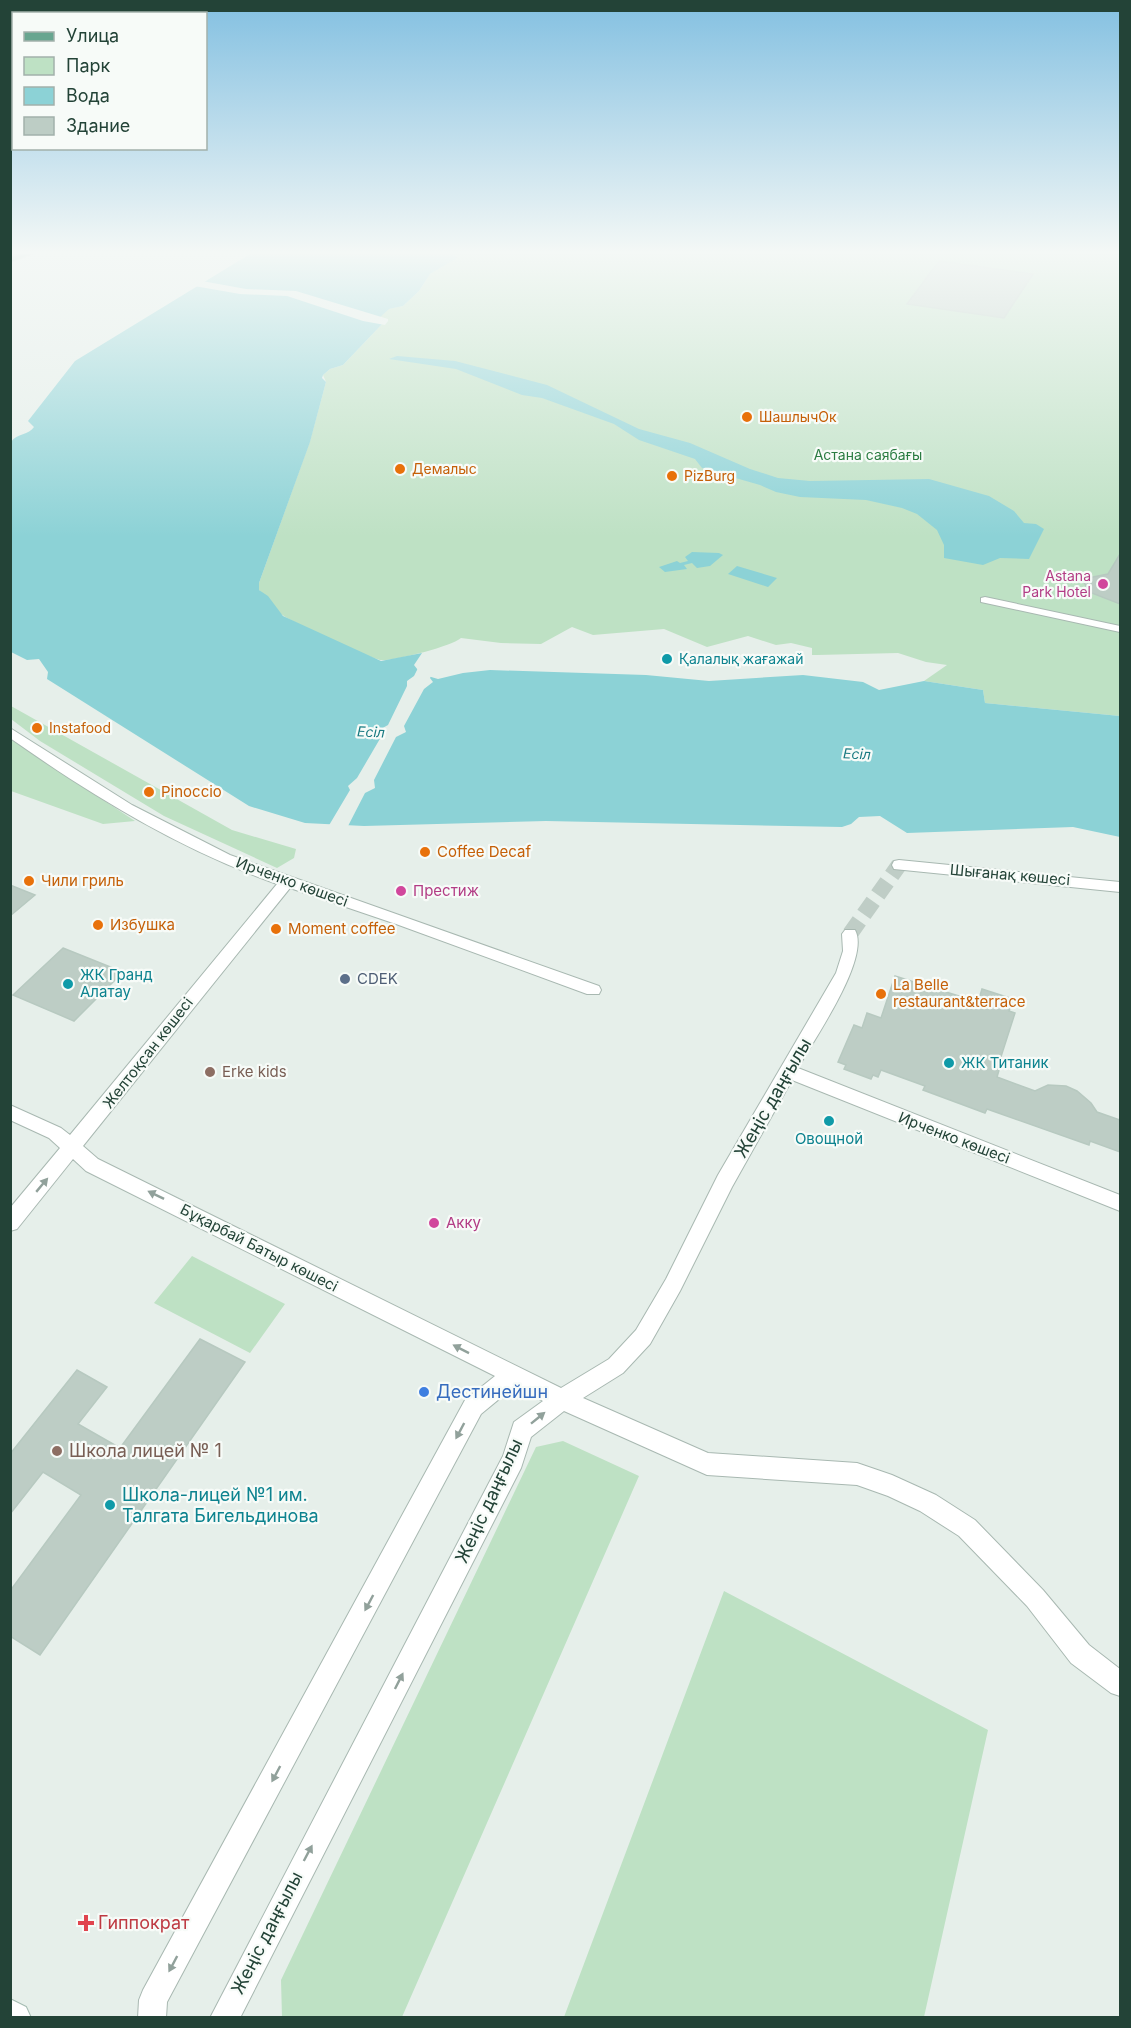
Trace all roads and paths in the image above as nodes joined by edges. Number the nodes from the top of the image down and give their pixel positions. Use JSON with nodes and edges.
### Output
{"nodes":[{"id":1,"x":985,"y":600,"type":"dead end"},
{"id":2,"x":1120,"y":629,"type":"edge"},
{"id":3,"x":10,"y":732,"type":"edge"},
{"id":4,"x":899,"y":865,"type":"dead end"},
{"id":5,"x":286,"y":883,"type":"junction"},
{"id":6,"x":1120,"y":887,"type":"edge"},
{"id":7,"x":850,"y":933,"type":"tunnel mouth"},
{"id":8,"x":593,"y":990,"type":"dead end"},
{"id":9,"x":789,"y":1072,"type":"junction"},
{"id":10,"x":10,"y":1112,"type":"edge"},
{"id":11,"x":73,"y":1148,"type":"junction"},
{"id":12,"x":1120,"y":1203,"type":"edge"},
{"id":13,"x":10,"y":1223,"type":"edge"},
{"id":14,"x":514,"y":1374,"type":"junction"},
{"id":15,"x":562,"y":1399,"type":"junction"},
{"id":16,"x":1120,"y":1684,"type":"edge"},
{"id":17,"x":10,"y":2014,"type":"edge"},
{"id":18,"x":15,"y":2018,"type":"edge"},
{"id":19,"x":152,"y":2018,"type":"edge"},
{"id":20,"x":224,"y":2018,"type":"edge"}],
"edges":[{"from":1,"to":2,"type":"street"},
{"from":3,"to":5,"type":"street","name":"Ирченко көшесі"},
{"from":4,"to":6,"type":"street","name":"Шығанақ көшесі"},
{"from":5,"to":8,"type":"street","name":"Ирченко көшесі"},
{"from":5,"to":11,"type":"street","name":"Желтоқсан көшесі"},
{"from":7,"to":9,"type":"street","name":"Жеңіс даңғылы"},
{"from":9,"to":12,"type":"street","name":"Ирченко көшесі"},
{"from":9,"to":15,"type":"street","name":"Жеңіс даңғылы"},
{"from":10,"to":11,"type":"street","name":"Бұқарбай Батыр көшесі"},
{"from":13,"to":11,"type":"street","name":"Желтоқсан көшесі","one_way":true},
{"from":14,"to":11,"type":"street","name":"Бұқарбай Батыр көшесі","one_way":true},
{"from":14,"to":15,"type":"street","name":"Бұқарбай Батыр көшесі"},
{"from":14,"to":19,"type":"street","one_way":true},
{"from":15,"to":16,"type":"street","name":"Бұқарбай Батыр көшесі"},
{"from":20,"to":15,"type":"street","name":"Жеңіс даңғылы","one_way":true},
{"from":17,"to":18,"type":"main road"}]}
